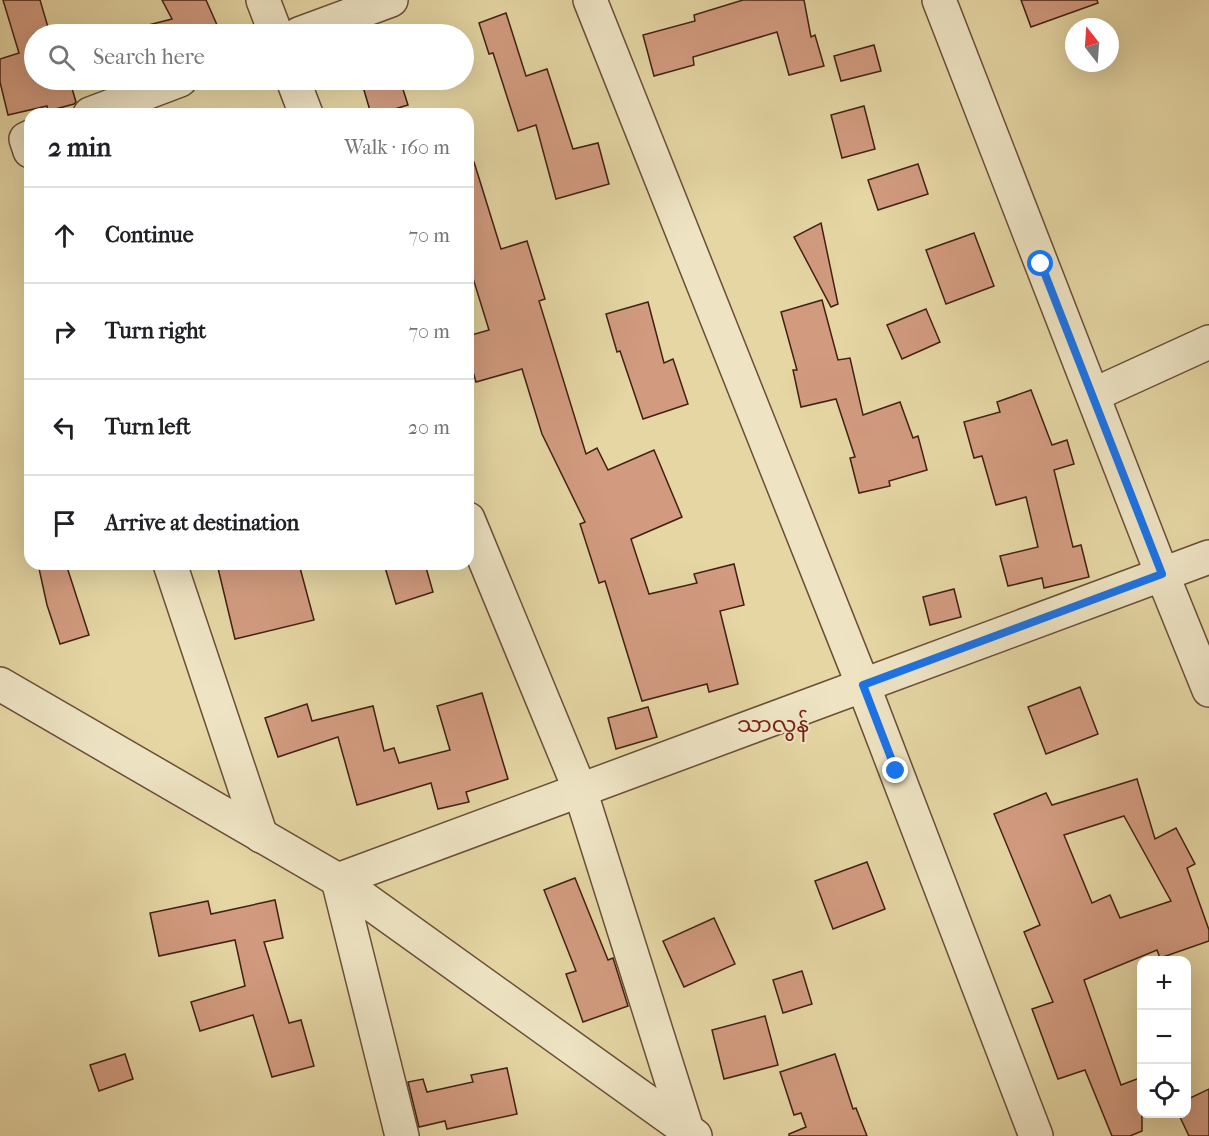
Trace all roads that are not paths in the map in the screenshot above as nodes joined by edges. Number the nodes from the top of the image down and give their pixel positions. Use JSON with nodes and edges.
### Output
{"nodes":[{"id":1,"x":263,"y":0,"type":"edge"},
{"id":2,"x":391,"y":0,"type":"edge"},
{"id":3,"x":590,"y":0,"type":"edge"},
{"id":4,"x":939,"y":0,"type":"edge"},
{"id":5,"x":272,"y":24,"type":"edge"},
{"id":6,"x":326,"y":24,"type":"edge"},
{"id":7,"x":154,"y":90,"type":"edge"},
{"id":8,"x":297,"y":90,"type":"edge"},
{"id":9,"x":106,"y":108,"type":"edge"},
{"id":10,"x":304,"y":108,"type":"edge"},
{"id":11,"x":1209,"y":342,"type":"edge"},
{"id":12,"x":1093,"y":395,"type":"junction"},
{"id":13,"x":474,"y":534,"type":"edge"},
{"id":14,"x":1209,"y":557,"type":"edge"},
{"id":15,"x":172,"y":570,"type":"edge"},
{"id":16,"x":1162,"y":574,"type":"junction"},
{"id":17,"x":0,"y":684,"type":"edge"},
{"id":18,"x":863,"y":685,"type":"junction"},
{"id":19,"x":1209,"y":690,"type":"edge"},
{"id":20,"x":580,"y":790,"type":"junction"},
{"id":21,"x":261,"y":836,"type":"junction"},
{"id":22,"x":338,"y":880,"type":"junction"},
{"id":23,"x":691,"y":1134,"type":"edge"},
{"id":24,"x":402,"y":1136,"type":"edge"},
{"id":25,"x":1036,"y":1136,"type":"edge"}],
"edges":[{"from":1,"to":5,"type":"street"},
{"from":2,"to":6,"type":"street"},
{"from":3,"to":18,"type":"street"},
{"from":4,"to":12,"type":"street"},
{"from":7,"to":9,"type":"street"},
{"from":8,"to":10,"type":"street"},
{"from":11,"to":12,"type":"street"},
{"from":12,"to":16,"type":"street"},
{"from":13,"to":20,"type":"street"},
{"from":14,"to":16,"type":"street"},
{"from":15,"to":21,"type":"street"},
{"from":16,"to":18,"type":"street"},
{"from":16,"to":19,"type":"street"},
{"from":17,"to":21,"type":"street"},
{"from":18,"to":20,"type":"street"},
{"from":18,"to":25,"type":"street"},
{"from":20,"to":22,"type":"street"},
{"from":20,"to":23,"type":"street"},
{"from":21,"to":22,"type":"street"},
{"from":22,"to":23,"type":"street"},
{"from":22,"to":24,"type":"street"}]}
